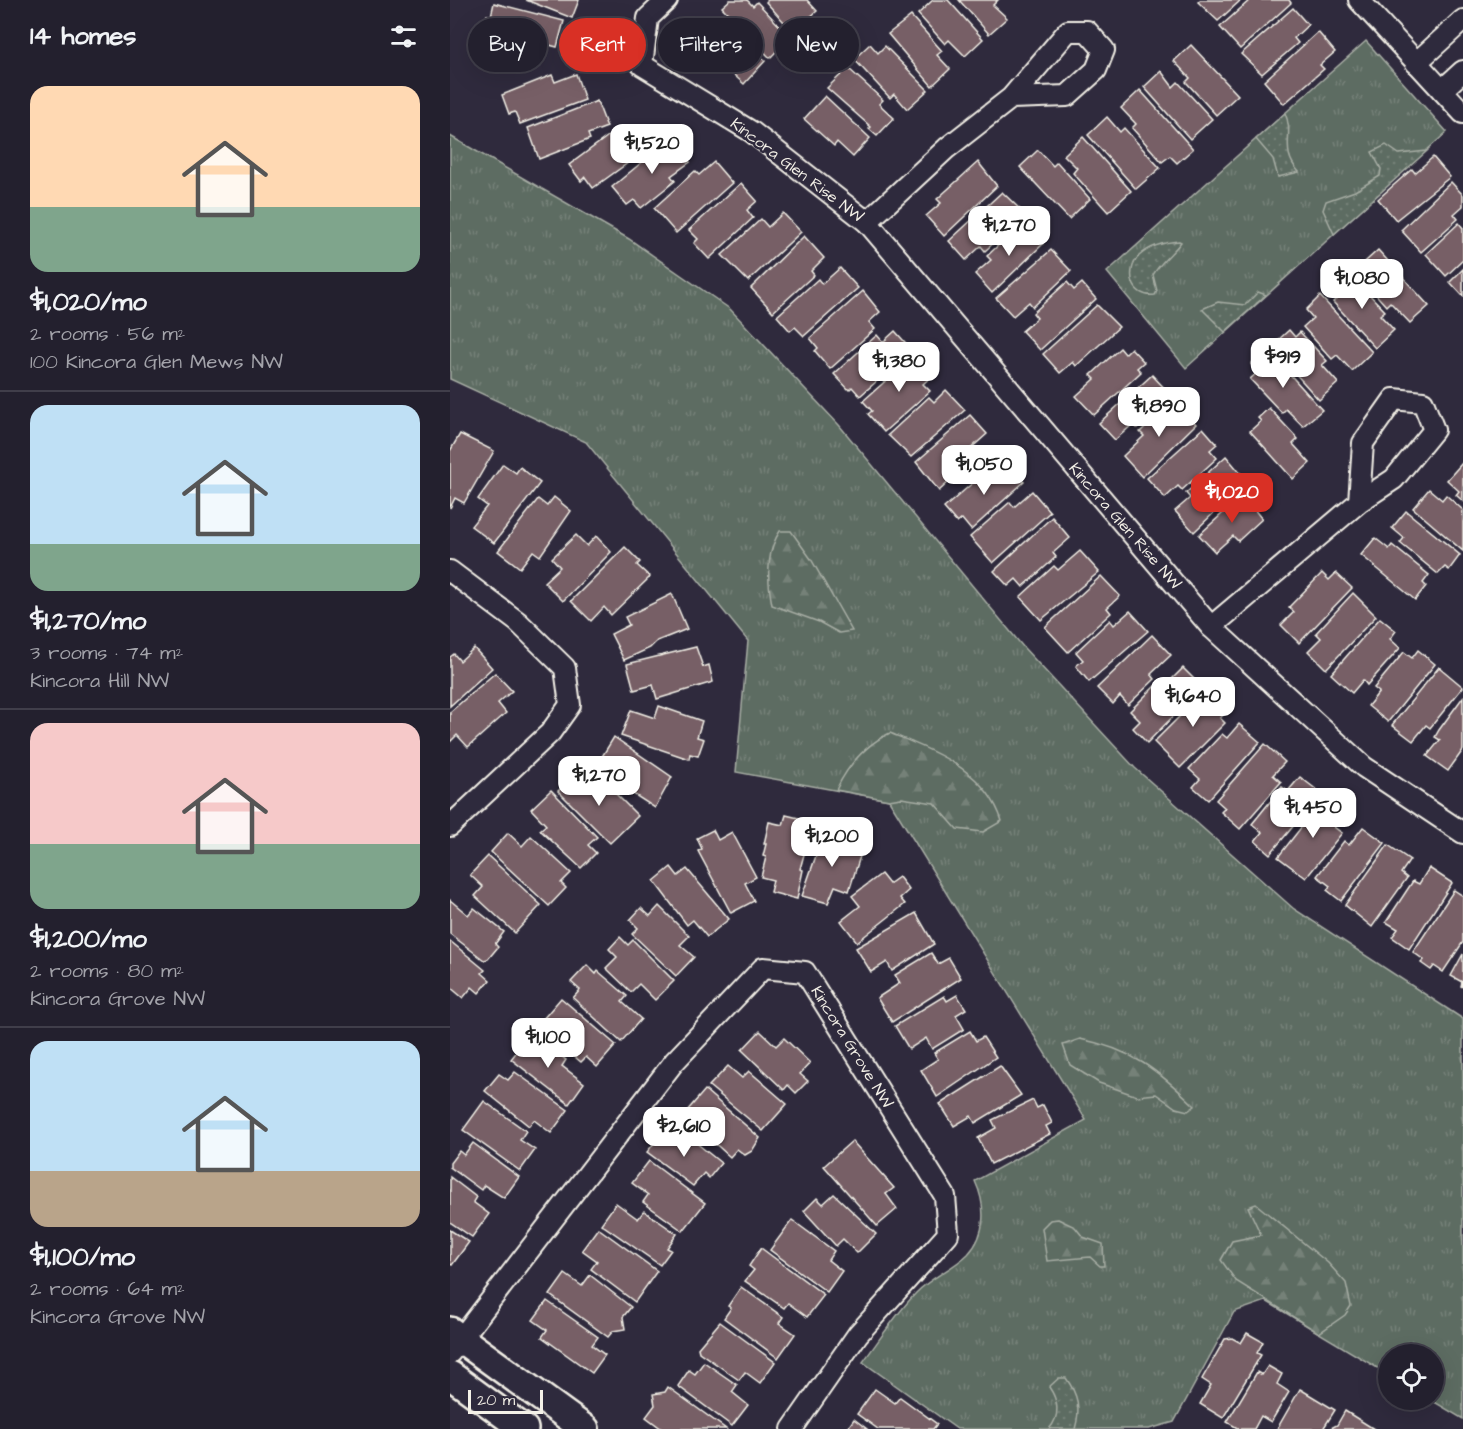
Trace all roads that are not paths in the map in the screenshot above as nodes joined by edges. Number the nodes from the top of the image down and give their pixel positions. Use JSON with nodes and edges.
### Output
{"nodes":[{"id":1,"x":667,"y":0,"type":"edge"},
{"id":2,"x":1359,"y":0,"type":"edge"},
{"id":3,"x":1463,"y":20,"type":"edge"},
{"id":4,"x":1416,"y":63,"type":"junction"},
{"id":5,"x":1463,"y":71,"type":"edge"},
{"id":6,"x":1442,"y":90,"type":"junction"},
{"id":7,"x":1011,"y":98,"type":"junction"},
{"id":8,"x":1463,"y":113,"type":"edge"},
{"id":9,"x":867,"y":222,"type":"junction"},
{"id":10,"x":1359,"y":502,"type":"junction"},
{"id":11,"x":450,"y":571,"type":"edge"},
{"id":12,"x":1211,"y":627,"type":"junction"},
{"id":13,"x":450,"y":826,"type":"edge"},
{"id":14,"x":1463,"y":833,"type":"edge"},
{"id":15,"x":454,"y":1341,"type":"edge"},
{"id":16,"x":450,"y":1375,"type":"edge"},
{"id":17,"x":524,"y":1429,"type":"edge"},
{"id":18,"x":585,"y":1429,"type":"edge"},
{"id":19,"x":792,"y":1429,"type":"edge"}],
"edges":[{"from":1,"to":9,"type":"street","name":"Kincora Glen Rise NW"},
{"from":2,"to":4,"type":"street"},
{"from":3,"to":4,"type":"street"},
{"from":4,"to":6,"type":"street"},
{"from":5,"to":6,"type":"street"},
{"from":6,"to":8,"type":"street"},
{"from":7,"to":7,"type":"street"},
{"from":7,"to":9,"type":"street"},
{"from":9,"to":12,"type":"street","name":"Kincora Glen Rise NW"},
{"from":10,"to":10,"type":"street"},
{"from":10,"to":12,"type":"street"},
{"from":11,"to":13,"type":"street"},
{"from":12,"to":14,"type":"street","name":"Kincora Glen Rise NW"},
{"from":15,"to":18,"type":"street"},
{"from":15,"to":19,"type":"street","name":"Kincora Grove NW"},
{"from":16,"to":17,"type":"street"}]}
